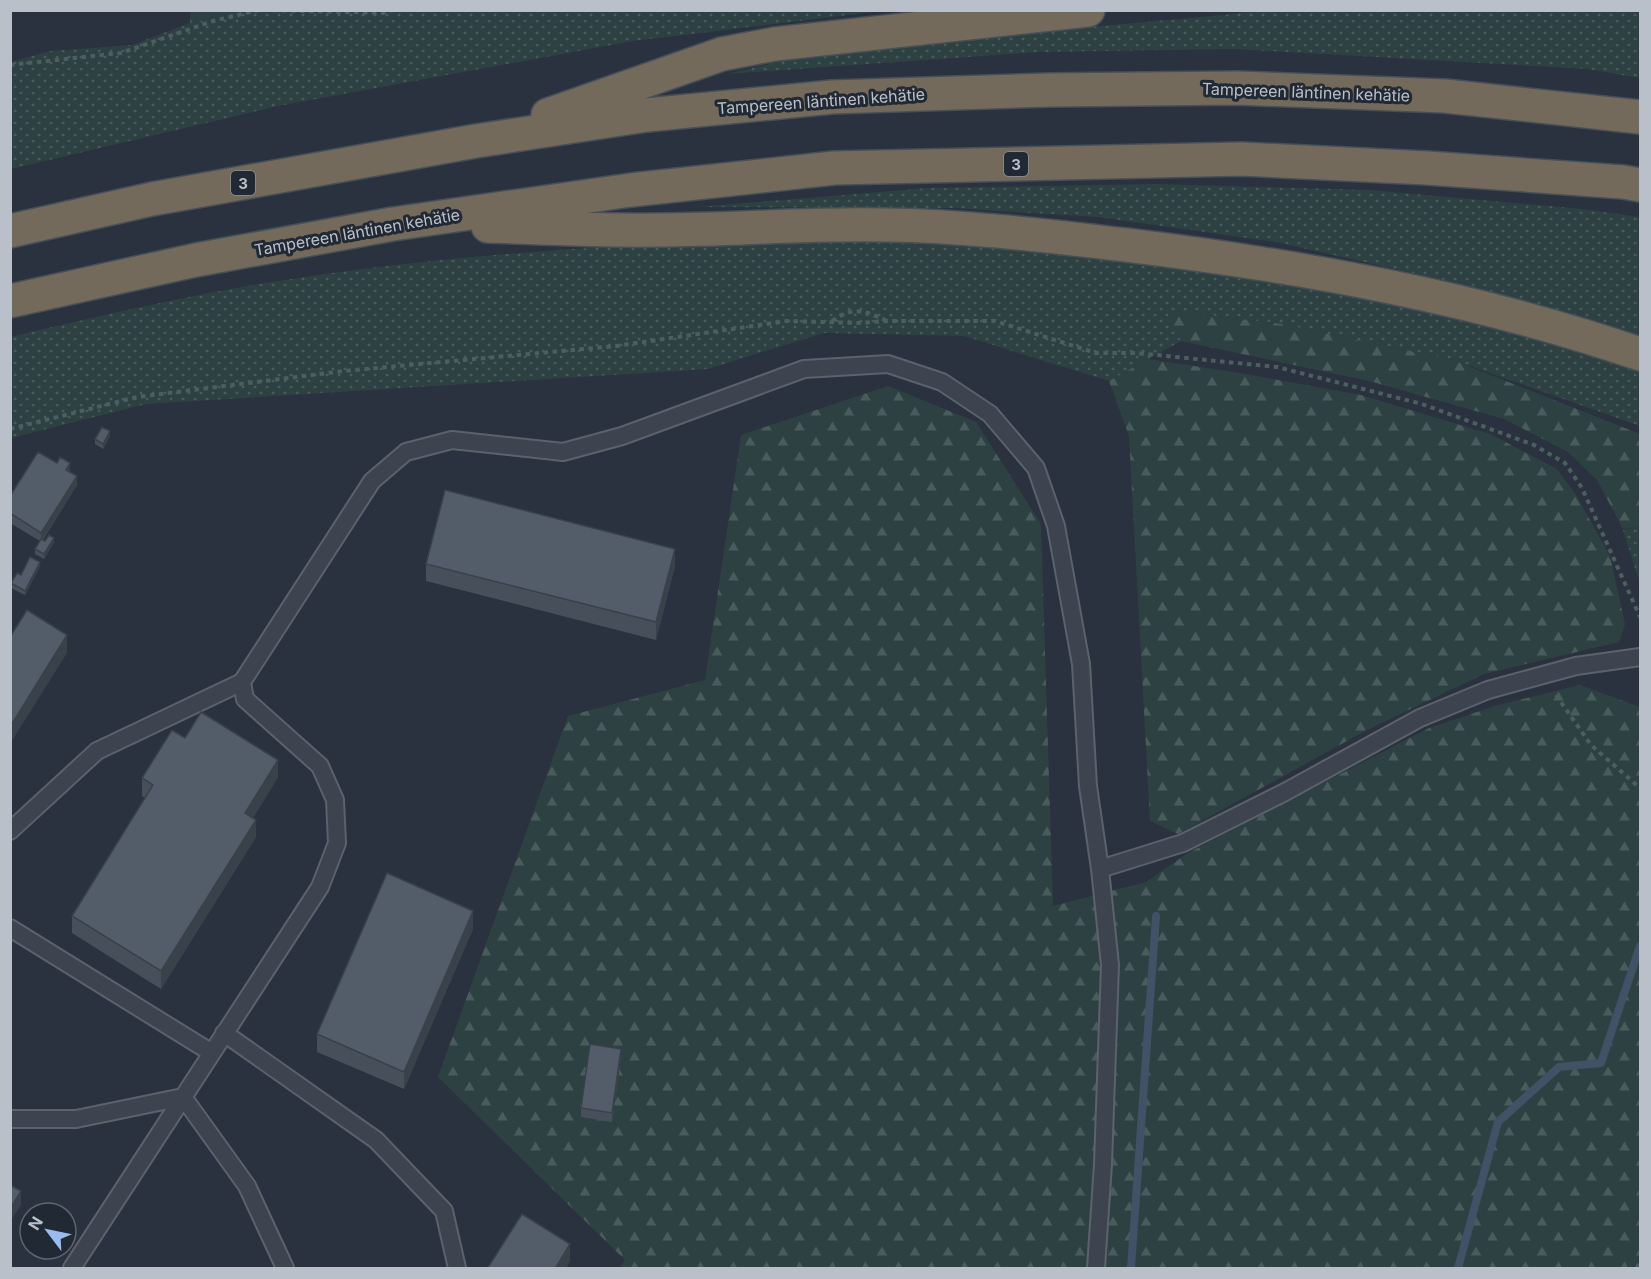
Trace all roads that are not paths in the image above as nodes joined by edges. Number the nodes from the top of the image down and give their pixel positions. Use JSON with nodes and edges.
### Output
{"nodes":[{"id":1,"x":1089,"y":10,"type":"edge"},
{"id":2,"x":1641,"y":117,"type":"edge"},
{"id":3,"x":476,"y":141,"type":"junction"},
{"id":4,"x":1641,"y":185,"type":"edge"},
{"id":5,"x":393,"y":224,"type":"junction"},
{"id":6,"x":10,"y":231,"type":"edge"},
{"id":7,"x":10,"y":301,"type":"edge"},
{"id":8,"x":1641,"y":354,"type":"edge"},
{"id":9,"x":1641,"y":657,"type":"edge"},
{"id":10,"x":242,"y":682,"type":"junction"},
{"id":11,"x":10,"y":831,"type":"edge"},
{"id":12,"x":1100,"y":869,"type":"junction"},
{"id":13,"x":10,"y":928,"type":"edge"},
{"id":14,"x":224,"y":1033,"type":"junction"},
{"id":15,"x":212,"y":1053,"type":"junction"},
{"id":16,"x":183,"y":1097,"type":"junction"},
{"id":17,"x":10,"y":1119,"type":"edge"},
{"id":18,"x":72,"y":1269,"type":"edge"},
{"id":19,"x":285,"y":1269,"type":"edge"},
{"id":20,"x":457,"y":1269,"type":"edge"},
{"id":21,"x":1096,"y":1269,"type":"edge"}],
"edges":[{"from":1,"to":3,"type":"highway"},
{"from":2,"to":3,"type":"highway","name":"Tampereen läntinen kehätie","number":"3"},
{"from":3,"to":6,"type":"highway","name":"Tampereen läntinen kehätie","number":"3"},
{"from":4,"to":5,"type":"highway","name":"Tampereen läntinen kehätie","number":"3"},
{"from":5,"to":7,"type":"highway","name":"Tampereen läntinen kehätie","number":"3"},
{"from":5,"to":8,"type":"highway"},
{"from":9,"to":12,"type":"lane"},
{"from":10,"to":11,"type":"lane"},
{"from":10,"to":12,"type":"lane"},
{"from":10,"to":14,"type":"lane"},
{"from":12,"to":21,"type":"lane"},
{"from":13,"to":15,"type":"lane"},
{"from":14,"to":15,"type":"lane"},
{"from":14,"to":20,"type":"lane"},
{"from":15,"to":16,"type":"lane"},
{"from":16,"to":17,"type":"lane"},
{"from":16,"to":18,"type":"lane"},
{"from":16,"to":19,"type":"lane"}]}
